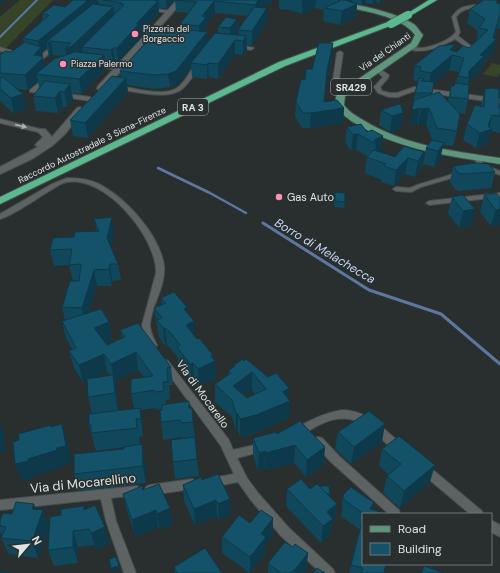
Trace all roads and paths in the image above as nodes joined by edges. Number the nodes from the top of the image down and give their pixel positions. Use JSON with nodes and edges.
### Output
{"nodes":[{"id":1,"x":181,"y":0,"type":"edge"},
{"id":2,"x":319,"y":0,"type":"edge"},
{"id":3,"x":425,"y":0,"type":"edge"},
{"id":4,"x":434,"y":0,"type":"edge"},
{"id":5,"x":493,"y":5,"type":"edge"},
{"id":6,"x":483,"y":8,"type":"junction"},
{"id":7,"x":147,"y":9,"type":"edge"},
{"id":8,"x":170,"y":12,"type":"junction"},
{"id":9,"x":500,"y":13,"type":"edge"},
{"id":10,"x":404,"y":14,"type":"junction"},
{"id":11,"x":388,"y":23,"type":"junction"},
{"id":12,"x":150,"y":35,"type":"junction"},
{"id":13,"x":159,"y":36,"type":"edge"},
{"id":14,"x":456,"y":37,"type":"junction"},
{"id":15,"x":236,"y":40,"type":"edge"},
{"id":16,"x":57,"y":44,"type":"edge"},
{"id":17,"x":251,"y":48,"type":"dead end"},
{"id":18,"x":409,"y":48,"type":"junction"},
{"id":19,"x":2,"y":49,"type":"edge"},
{"id":20,"x":340,"y":53,"type":"dead end"},
{"id":21,"x":16,"y":54,"type":"junction"},
{"id":22,"x":23,"y":54,"type":"edge"},
{"id":23,"x":204,"y":56,"type":"edge"},
{"id":24,"x":7,"y":57,"type":"edge"},
{"id":25,"x":457,"y":59,"type":"edge"},
{"id":26,"x":49,"y":60,"type":"dead end"},
{"id":27,"x":91,"y":64,"type":"edge"},
{"id":28,"x":120,"y":68,"type":"junction"},
{"id":29,"x":378,"y":70,"type":"junction"},
{"id":30,"x":51,"y":73,"type":"edge"},
{"id":31,"x":104,"y":85,"type":"junction"},
{"id":32,"x":346,"y":91,"type":"junction"},
{"id":33,"x":90,"y":99,"type":"junction"},
{"id":34,"x":500,"y":101,"type":"edge"},
{"id":35,"x":77,"y":114,"type":"junction"},
{"id":36,"x":0,"y":121,"type":"edge"},
{"id":37,"x":42,"y":131,"type":"junction"},
{"id":38,"x":477,"y":158,"type":"junction"},
{"id":39,"x":21,"y":159,"type":"junction"},
{"id":40,"x":500,"y":161,"type":"edge"},
{"id":41,"x":475,"y":169,"type":"junction"},
{"id":42,"x":0,"y":171,"type":"edge"},
{"id":43,"x":500,"y":173,"type":"edge"},
{"id":44,"x":396,"y":189,"type":"dead end"},
{"id":45,"x":0,"y":194,"type":"edge"},
{"id":46,"x":500,"y":195,"type":"edge"},
{"id":47,"x":0,"y":201,"type":"edge"},
{"id":48,"x":429,"y":203,"type":"dead end"},
{"id":49,"x":0,"y":216,"type":"edge"},
{"id":50,"x":306,"y":427,"type":"junction"},
{"id":51,"x":288,"y":438,"type":"edge"},
{"id":52,"x":272,"y":445,"type":"edge"},
{"id":53,"x":231,"y":455,"type":"junction"},
{"id":54,"x":241,"y":477,"type":"junction"},
{"id":55,"x":105,"y":495,"type":"junction"},
{"id":56,"x":0,"y":505,"type":"edge"},
{"id":57,"x":395,"y":513,"type":"edge"},
{"id":58,"x":477,"y":513,"type":"edge"},
{"id":59,"x":492,"y":526,"type":"edge"},
{"id":60,"x":500,"y":532,"type":"edge"},
{"id":61,"x":130,"y":573,"type":"edge"},
{"id":62,"x":329,"y":573,"type":"edge"}],
"edges":[{"from":1,"to":8,"type":"main road"},
{"from":2,"to":18,"type":"main road","name":"Via del Chianti","number":"SR429"},
{"from":3,"to":10,"type":"highway","name":"Raccordo Autostradale 3 Siena-Firenze","number":"RA 3"},
{"from":4,"to":10,"type":"highway","name":"Raccordo Autostradale 3 Siena-Firenze","number":"RA 3"},
{"from":5,"to":6,"type":"street"},
{"from":6,"to":9,"type":"street"},
{"from":6,"to":14,"type":"street"},
{"from":7,"to":8,"type":"street"},
{"from":8,"to":12,"type":"main road"},
{"from":10,"to":11,"type":"highway","name":"Raccordo Autostradale 3 Siena-Firenze","number":"RA 3","bridge":true},
{"from":11,"to":45,"type":"highway","name":"Raccordo Autostradale 3 Siena-Firenze","number":"RA 3"},
{"from":11,"to":47,"type":"highway","name":"Raccordo Autostradale 3 Siena-Firenze","number":"RA 3"},
{"from":12,"to":13,"type":"street"},
{"from":12,"to":28,"type":"main road"},
{"from":14,"to":18,"type":"street"},
{"from":14,"to":25,"type":"street"},
{"from":15,"to":17,"type":"street"},
{"from":16,"to":26,"type":"street"},
{"from":18,"to":29,"type":"main road","name":"Via del Chianti","number":"SR429"},
{"from":19,"to":21,"type":"street"},
{"from":20,"to":32,"type":"street"},
{"from":21,"to":22,"type":"street"},
{"from":21,"to":24,"type":"street"},
{"from":23,"to":31,"type":"street"},
{"from":27,"to":28,"type":"street"},
{"from":28,"to":31,"type":"main road"},
{"from":29,"to":32,"type":"main road","name":"Via del Chianti","number":"SR429"},
{"from":29,"to":34,"type":"street"},
{"from":30,"to":33,"type":"street"},
{"from":31,"to":33,"type":"main road"},
{"from":32,"to":38,"type":"main road","number":"SR429"},
{"from":33,"to":35,"type":"main road"},
{"from":35,"to":37,"type":"main road"},
{"from":35,"to":39,"type":"main road"},
{"from":36,"to":37,"type":"street","one_way":true},
{"from":37,"to":39,"type":"main road"},
{"from":38,"to":40,"type":"main road","number":"SR429"},
{"from":38,"to":41,"type":"street"},
{"from":39,"to":42,"type":"main road"},
{"from":41,"to":43,"type":"street"},
{"from":41,"to":44,"type":"street"},
{"from":46,"to":48,"type":"street"},
{"from":49,"to":53,"type":"street","name":"Via di Mocarello"},
{"from":50,"to":51,"type":"street"},
{"from":50,"to":57,"type":"street"},
{"from":50,"to":58,"type":"street"},
{"from":52,"to":53,"type":"street"},
{"from":53,"to":54,"type":"street","name":"Via di Mocarello"},
{"from":54,"to":55,"type":"street","name":"Via di Mocarellino"},
{"from":54,"to":62,"type":"street","name":"Via di Mocarello"},
{"from":55,"to":56,"type":"street","name":"Via di Mocarellino"},
{"from":55,"to":61,"type":"street"},
{"from":59,"to":60,"type":"street"}]}
